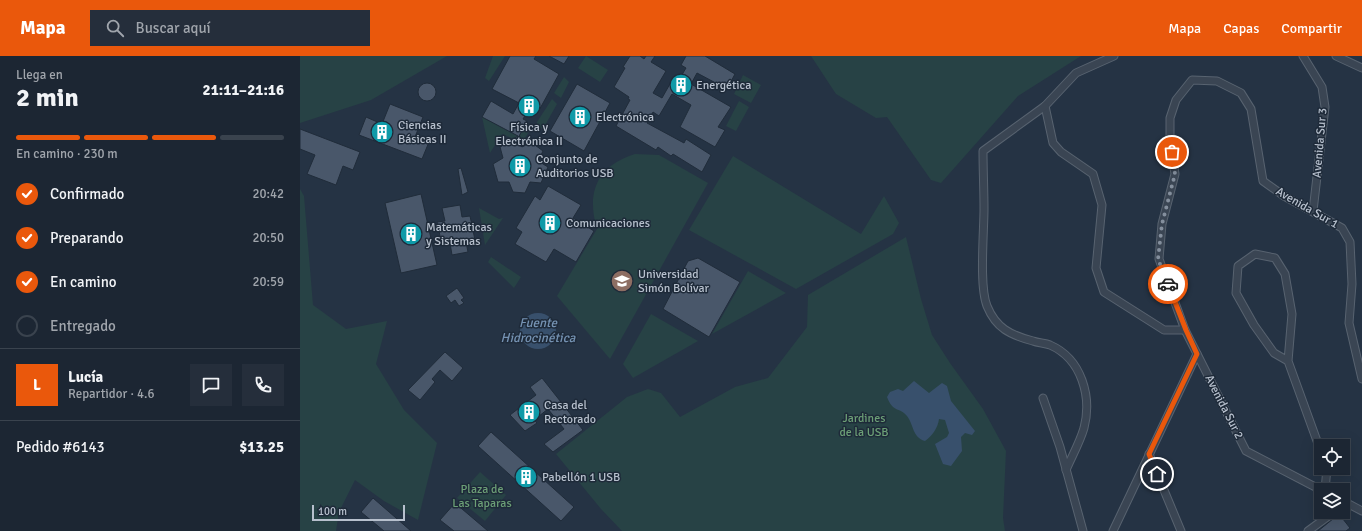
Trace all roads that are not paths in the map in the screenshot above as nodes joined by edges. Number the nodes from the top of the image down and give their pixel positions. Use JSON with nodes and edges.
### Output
{"nodes":[{"id":1,"x":1114,"y":56,"type":"edge"},
{"id":2,"x":1303,"y":56,"type":"edge"},
{"id":3,"x":1336,"y":56,"type":"edge"},
{"id":4,"x":1362,"y":68,"type":"edge"},
{"id":5,"x":1192,"y":80,"type":"joint"},
{"id":6,"x":1045,"y":106,"type":"junction"},
{"id":7,"x":1313,"y":211,"type":"junction"},
{"id":8,"x":1186,"y":330,"type":"junction"},
{"id":9,"x":1197,"y":354,"type":"junction"},
{"id":10,"x":1288,"y":361,"type":"junction"},
{"id":11,"x":1362,"y":379,"type":"edge"},
{"id":12,"x":1042,"y":398,"type":"dead end"},
{"id":13,"x":1316,"y":439,"type":"edge"},
{"id":14,"x":1149,"y":454,"type":"junction"},
{"id":15,"x":1066,"y":470,"type":"junction"},
{"id":16,"x":1314,"y":486,"type":"edge"},
{"id":17,"x":1350,"y":506,"type":"edge"},
{"id":18,"x":1362,"y":511,"type":"edge"},
{"id":19,"x":1324,"y":519,"type":"edge"},
{"id":20,"x":1083,"y":531,"type":"edge"},
{"id":21,"x":1113,"y":531,"type":"edge"},
{"id":22,"x":1181,"y":531,"type":"edge"},
{"id":23,"x":1308,"y":531,"type":"edge"}],
"edges":[{"from":1,"to":6,"type":"street"},
{"from":2,"to":7,"type":"street","name":"Avenida Sur 3"},
{"from":3,"to":4,"type":"street"},
{"from":5,"to":7,"type":"street","name":"Avenida Sur 1"},
{"from":5,"to":8,"type":"street","name":"Avenida Sur 2"},
{"from":6,"to":8,"type":"street"},
{"from":6,"to":15,"type":"street"},
{"from":7,"to":11,"type":"street","name":"Avenida Sur 1"},
{"from":8,"to":9,"type":"street","name":"Avenida Sur 2"},
{"from":9,"to":14,"type":"street"},
{"from":9,"to":16,"type":"street","name":"Avenida Sur 2"},
{"from":10,"to":10,"type":"street"},
{"from":10,"to":13,"type":"street"},
{"from":12,"to":15,"type":"street"},
{"from":14,"to":21,"type":"street"},
{"from":14,"to":22,"type":"street"},
{"from":15,"to":20,"type":"street"},
{"from":17,"to":18,"type":"street"},
{"from":19,"to":23,"type":"street"}]}
